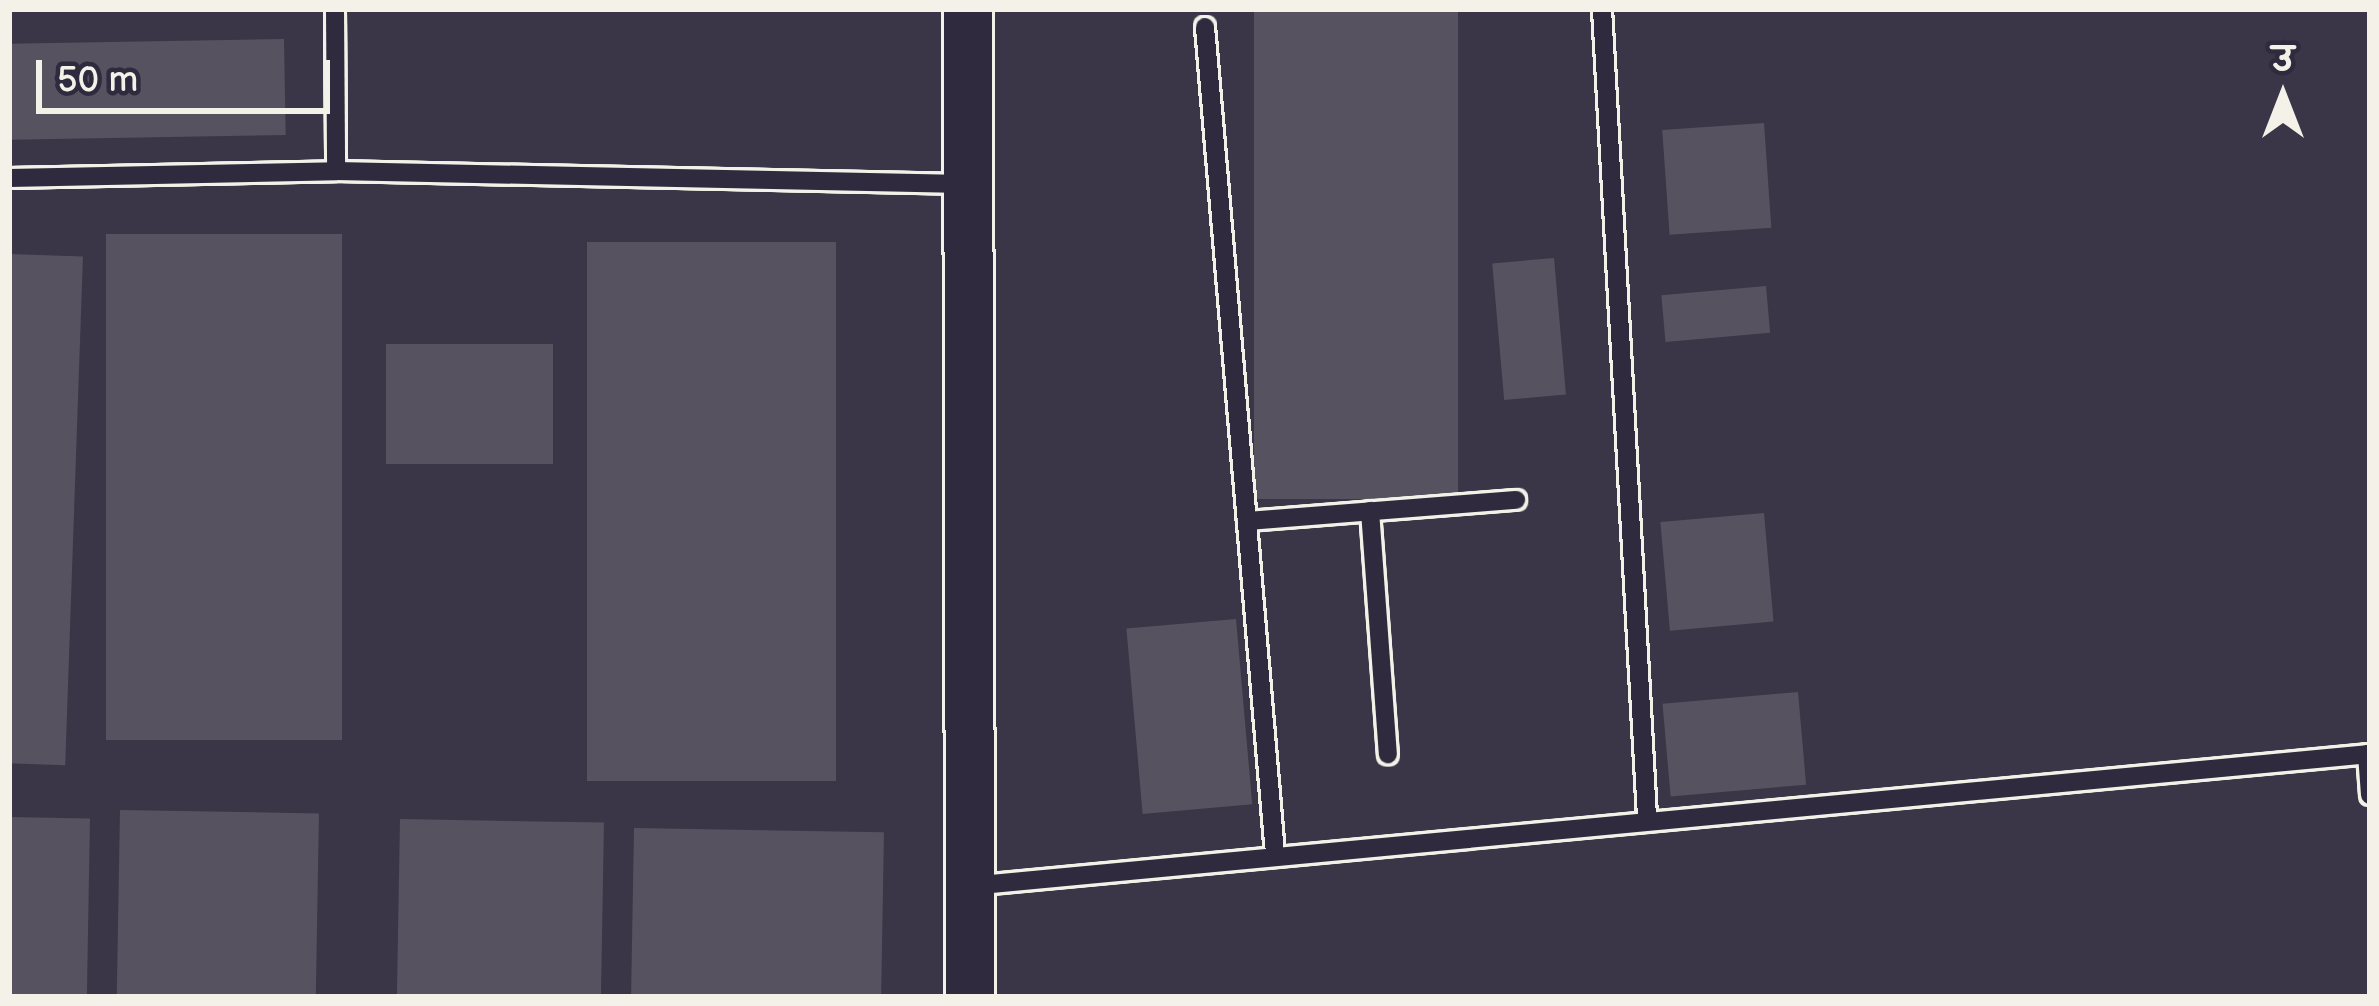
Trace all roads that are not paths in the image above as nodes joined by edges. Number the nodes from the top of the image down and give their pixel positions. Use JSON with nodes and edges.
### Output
{"nodes":[{"id":1,"x":335,"y":9,"type":"edge"},
{"id":2,"x":968,"y":9,"type":"edge"},
{"id":3,"x":1602,"y":9,"type":"edge"},
{"id":4,"x":1205,"y":28,"type":"dead end"},
{"id":5,"x":336,"y":172,"type":"junction"},
{"id":6,"x":9,"y":178,"type":"edge"},
{"id":7,"x":969,"y":184,"type":"junction"},
{"id":8,"x":1516,"y":500,"type":"dead end"},
{"id":9,"x":1370,"y":512,"type":"junction"},
{"id":10,"x":1247,"y":521,"type":"junction"},
{"id":11,"x":1388,"y":754,"type":"dead end"},
{"id":12,"x":2368,"y":754,"type":"edge"},
{"id":13,"x":2370,"y":795,"type":"edge"},
{"id":14,"x":1647,"y":816,"type":"junction"},
{"id":15,"x":1275,"y":854,"type":"junction"},
{"id":16,"x":970,"y":886,"type":"junction"},
{"id":17,"x":970,"y":997,"type":"edge"}],
"edges":[{"from":1,"to":5,"type":"lane"},
{"from":2,"to":7,"type":"street"},
{"from":3,"to":14,"type":"lane"},
{"from":4,"to":10,"type":"lane"},
{"from":5,"to":6,"type":"lane"},
{"from":5,"to":7,"type":"lane"},
{"from":7,"to":16,"type":"street"},
{"from":8,"to":9,"type":"lane"},
{"from":9,"to":10,"type":"lane"},
{"from":9,"to":11,"type":"lane"},
{"from":10,"to":15,"type":"lane"},
{"from":12,"to":13,"type":"lane"},
{"from":12,"to":14,"type":"lane"},
{"from":14,"to":15,"type":"lane"},
{"from":15,"to":16,"type":"lane"},
{"from":16,"to":17,"type":"street"}]}
